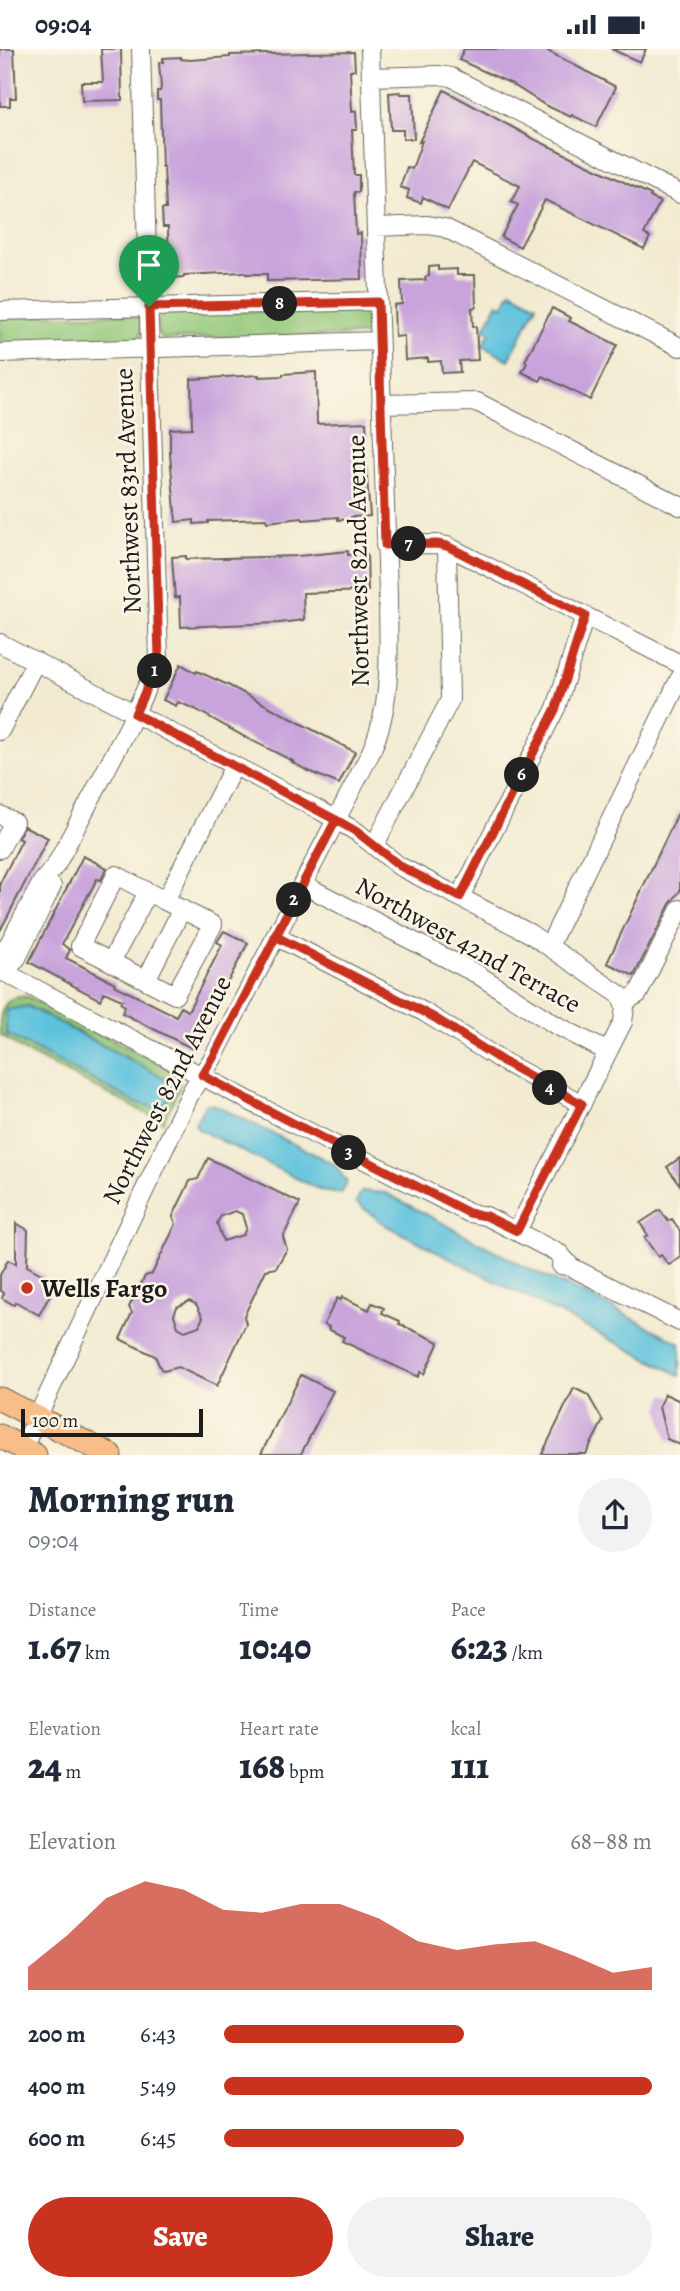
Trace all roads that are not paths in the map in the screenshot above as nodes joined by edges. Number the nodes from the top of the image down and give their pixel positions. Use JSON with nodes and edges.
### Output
{"nodes":[{"id":1,"x":141,"y":49,"type":"edge"},
{"id":2,"x":370,"y":49,"type":"edge"},
{"id":3,"x":372,"y":77,"type":"junction"},
{"id":4,"x":680,"y":194,"type":"edge"},
{"id":5,"x":376,"y":227,"type":"junction"},
{"id":6,"x":378,"y":302,"type":"junction"},
{"id":7,"x":149,"y":307,"type":"junction"},
{"id":8,"x":0,"y":311,"type":"edge"},
{"id":9,"x":379,"y":341,"type":"junction"},
{"id":10,"x":680,"y":347,"type":"edge"},
{"id":11,"x":150,"y":348,"type":"junction"},
{"id":12,"x":0,"y":353,"type":"edge"},
{"id":13,"x":381,"y":404,"type":"junction"},
{"id":14,"x":680,"y":506,"type":"edge"},
{"id":15,"x":385,"y":545,"type":"junction"},
{"id":16,"x":447,"y":546,"type":"junction"},
{"id":17,"x":585,"y":616,"type":"junction"},
{"id":18,"x":0,"y":643,"type":"edge"},
{"id":19,"x":36,"y":661,"type":"junction"},
{"id":20,"x":680,"y":664,"type":"edge"},
{"id":21,"x":680,"y":678,"type":"edge"},
{"id":22,"x":135,"y":714,"type":"junction"},
{"id":23,"x":0,"y":731,"type":"edge"},
{"id":24,"x":234,"y":766,"type":"junction"},
{"id":25,"x":0,"y":815,"type":"edge"},
{"id":26,"x":336,"y":820,"type":"junction"},
{"id":27,"x":374,"y":846,"type":"junction"},
{"id":28,"x":0,"y":849,"type":"edge"},
{"id":29,"x":302,"y":884,"type":"junction"},
{"id":30,"x":148,"y":892,"type":"junction"},
{"id":31,"x":460,"y":897,"type":"junction"},
{"id":32,"x":165,"y":901,"type":"junction"},
{"id":33,"x":182,"y":909,"type":"junction"},
{"id":34,"x":680,"y":909,"type":"edge"},
{"id":35,"x":275,"y":936,"type":"junction"},
{"id":36,"x":548,"y":946,"type":"junction"},
{"id":37,"x":111,"y":962,"type":"junction"},
{"id":38,"x":3,"y":971,"type":"edge"},
{"id":39,"x":146,"y":980,"type":"junction"},
{"id":40,"x":624,"y":1002,"type":"junction"},
{"id":41,"x":608,"y":1052,"type":"junction"},
{"id":42,"x":202,"y":1075,"type":"junction"},
{"id":43,"x":582,"y":1104,"type":"junction"},
{"id":44,"x":469,"y":1213,"type":"junction"},
{"id":45,"x":517,"y":1231,"type":"junction"},
{"id":46,"x":571,"y":1267,"type":"junction"},
{"id":47,"x":680,"y":1322,"type":"edge"},
{"id":48,"x":0,"y":1399,"type":"edge"},
{"id":49,"x":37,"y":1418,"type":"junction"},
{"id":50,"x":0,"y":1436,"type":"edge"},
{"id":51,"x":23,"y":1453,"type":"edge"},
{"id":52,"x":110,"y":1454,"type":"edge"}],
"edges":[{"from":1,"to":7,"type":"street","name":"Northwest 83rd Avenue"},
{"from":2,"to":3,"type":"street","name":"Northwest 82nd Avenue"},
{"from":3,"to":4,"type":"street"},
{"from":3,"to":5,"type":"street","name":"Northwest 82nd Avenue"},
{"from":5,"to":6,"type":"street","name":"Northwest 82nd Avenue"},
{"from":5,"to":10,"type":"street"},
{"from":6,"to":7,"type":"street"},
{"from":6,"to":9,"type":"street","name":"Northwest 82nd Avenue"},
{"from":7,"to":8,"type":"street"},
{"from":7,"to":11,"type":"street","name":"Northwest 83rd Avenue"},
{"from":9,"to":11,"type":"street"},
{"from":9,"to":13,"type":"street","name":"Northwest 82nd Avenue"},
{"from":11,"to":12,"type":"street"},
{"from":11,"to":22,"type":"street","name":"Northwest 83rd Avenue"},
{"from":13,"to":14,"type":"street"},
{"from":13,"to":15,"type":"street","name":"Northwest 82nd Avenue"},
{"from":15,"to":16,"type":"street"},
{"from":15,"to":26,"type":"street","name":"Northwest 82nd Avenue"},
{"from":16,"to":17,"type":"street"},
{"from":16,"to":27,"type":"street"},
{"from":17,"to":20,"type":"street"},
{"from":17,"to":31,"type":"street"},
{"from":18,"to":19,"type":"street"},
{"from":19,"to":22,"type":"street"},
{"from":19,"to":23,"type":"street"},
{"from":21,"to":36,"type":"street"},
{"from":22,"to":24,"type":"street"},
{"from":22,"to":38,"type":"street","name":"Northwest 83rd Avenue"},
{"from":24,"to":26,"type":"street"},
{"from":24,"to":32,"type":"street"},
{"from":25,"to":28,"type":"street"},
{"from":26,"to":27,"type":"street"},
{"from":26,"to":29,"type":"street","name":"Northwest 82nd Avenue"},
{"from":27,"to":31,"type":"street"},
{"from":29,"to":35,"type":"street","name":"Northwest 82nd Avenue"},
{"from":29,"to":41,"type":"street","name":"Northwest 42nd Terrace"},
{"from":30,"to":32,"type":"street"},
{"from":30,"to":37,"type":"street"},
{"from":30,"to":37,"type":"street"},
{"from":31,"to":36,"type":"street"},
{"from":32,"to":33,"type":"street"},
{"from":33,"to":39,"type":"street"},
{"from":33,"to":39,"type":"street"},
{"from":34,"to":40,"type":"street"},
{"from":35,"to":42,"type":"street","name":"Northwest 82nd Avenue"},
{"from":35,"to":43,"type":"street"},
{"from":36,"to":40,"type":"street"},
{"from":37,"to":39,"type":"street"},
{"from":38,"to":42,"type":"street"},
{"from":40,"to":41,"type":"street"},
{"from":41,"to":43,"type":"street"},
{"from":42,"to":44,"type":"street"},
{"from":42,"to":49,"type":"street","name":"Northwest 82nd Avenue"},
{"from":43,"to":45,"type":"street"},
{"from":44,"to":45,"type":"street"},
{"from":44,"to":46,"type":"street"},
{"from":45,"to":46,"type":"street"},
{"from":46,"to":47,"type":"street"},
{"from":48,"to":49,"type":"main road"},
{"from":49,"to":51,"type":"street","name":"Northwest 82nd Avenue"},
{"from":49,"to":52,"type":"main road"},
{"from":50,"to":51,"type":"main road"}]}
